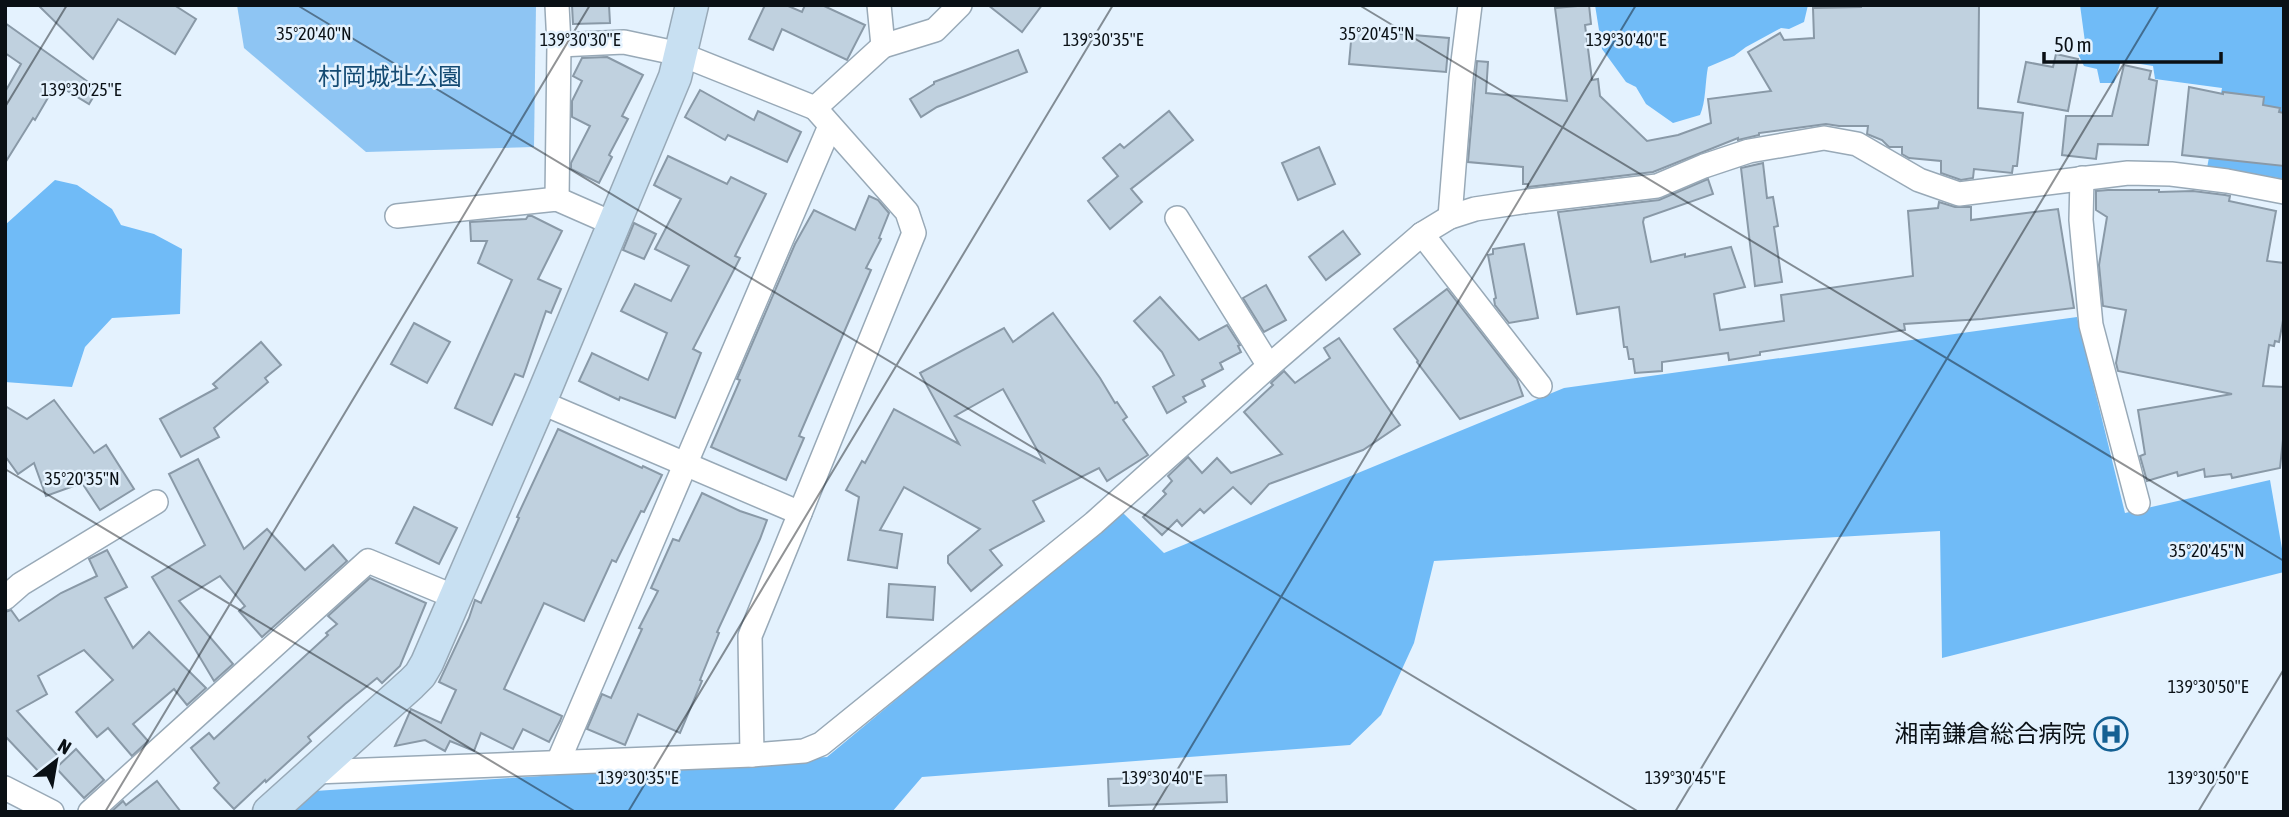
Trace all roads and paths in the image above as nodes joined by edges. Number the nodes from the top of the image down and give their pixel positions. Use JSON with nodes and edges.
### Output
{"nodes":[{"id":1,"x":557,"y":5,"type":"edge"},
{"id":2,"x":692,"y":5,"type":"edge"},
{"id":3,"x":879,"y":5,"type":"edge"},
{"id":4,"x":960,"y":5,"type":"edge"},
{"id":5,"x":1470,"y":5,"type":"edge"},
{"id":6,"x":559,"y":45,"type":"junction"},
{"id":7,"x":883,"y":46,"type":"junction"},
{"id":8,"x":680,"y":54,"type":"junction"},
{"id":9,"x":823,"y":117,"type":"junction"},
{"id":10,"x":2082,"y":178,"type":"junction"},
{"id":11,"x":2284,"y":192,"type":"edge"},
{"id":12,"x":558,"y":199,"type":"junction"},
{"id":13,"x":397,"y":216,"type":"dead end"},
{"id":14,"x":1450,"y":217,"type":"junction"},
{"id":15,"x":1177,"y":218,"type":"dead end"},
{"id":16,"x":614,"y":224,"type":"junction"},
{"id":17,"x":1422,"y":234,"type":"junction"},
{"id":18,"x":1269,"y":366,"type":"junction"},
{"id":19,"x":1541,"y":386,"type":"dead end"},
{"id":20,"x":540,"y":402,"type":"junction"},
{"id":21,"x":685,"y":464,"type":"junction"},
{"id":22,"x":156,"y":502,"type":"dead end"},
{"id":23,"x":2138,"y":503,"type":"dead end"},
{"id":24,"x":800,"y":513,"type":"junction"},
{"id":25,"x":454,"y":597,"type":"junction"},
{"id":26,"x":5,"y":598,"type":"edge"},
{"id":27,"x":752,"y":755,"type":"junction"},
{"id":28,"x":558,"y":762,"type":"junction"},
{"id":29,"x":315,"y":772,"type":"junction"},
{"id":30,"x":5,"y":788,"type":"edge"},
{"id":31,"x":52,"y":812,"type":"edge"},
{"id":32,"x":90,"y":812,"type":"edge"},
{"id":33,"x":269,"y":812,"type":"edge"}],
"edges":[{"from":1,"to":6,"type":"street"},
{"from":2,"to":8,"type":"street"},
{"from":3,"to":7,"type":"street"},
{"from":4,"to":7,"type":"street"},
{"from":5,"to":14,"type":"street"},
{"from":6,"to":8,"type":"street"},
{"from":6,"to":12,"type":"street"},
{"from":7,"to":9,"type":"street"},
{"from":8,"to":9,"type":"street"},
{"from":8,"to":16,"type":"street"},
{"from":9,"to":21,"type":"street"},
{"from":9,"to":24,"type":"street"},
{"from":10,"to":11,"type":"street"},
{"from":10,"to":14,"type":"street"},
{"from":10,"to":23,"type":"street"},
{"from":12,"to":13,"type":"street"},
{"from":12,"to":16,"type":"street"},
{"from":14,"to":17,"type":"street"},
{"from":15,"to":18,"type":"street"},
{"from":16,"to":20,"type":"street"},
{"from":17,"to":18,"type":"street"},
{"from":17,"to":19,"type":"street"},
{"from":18,"to":27,"type":"street"},
{"from":20,"to":21,"type":"street"},
{"from":20,"to":25,"type":"street"},
{"from":21,"to":24,"type":"street"},
{"from":21,"to":28,"type":"street"},
{"from":22,"to":26,"type":"street"},
{"from":24,"to":27,"type":"street"},
{"from":25,"to":29,"type":"street"},
{"from":25,"to":32,"type":"street"},
{"from":27,"to":28,"type":"street"},
{"from":28,"to":29,"type":"street"},
{"from":29,"to":33,"type":"street"},
{"from":30,"to":31,"type":"street"}]}
